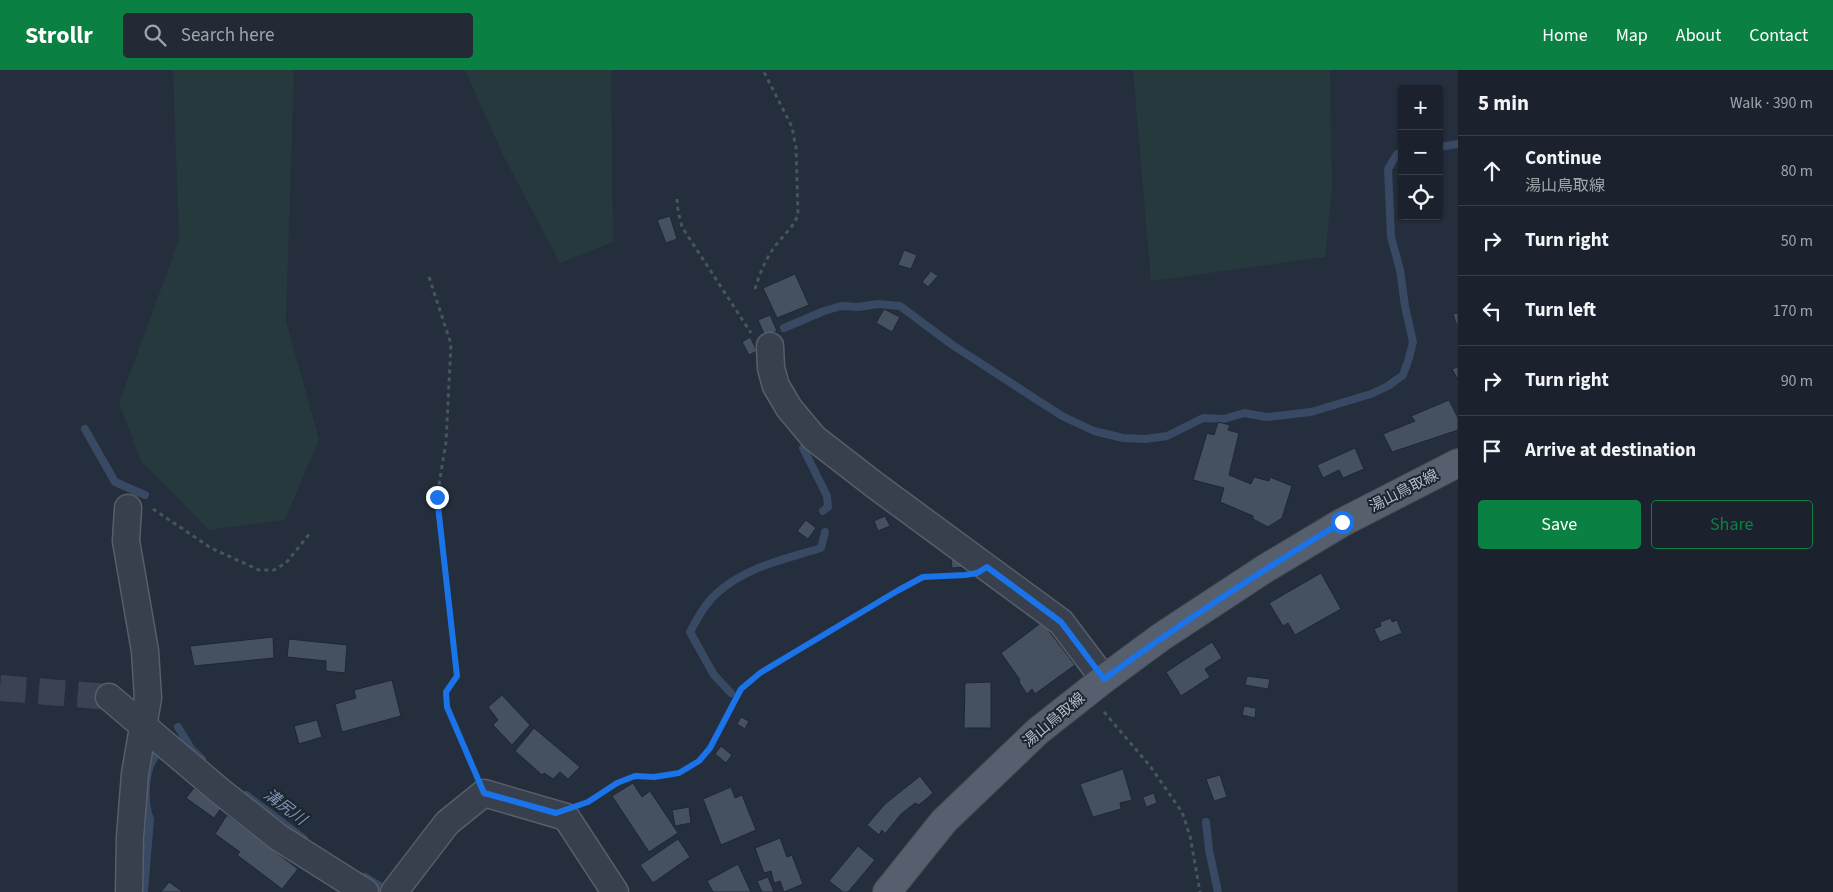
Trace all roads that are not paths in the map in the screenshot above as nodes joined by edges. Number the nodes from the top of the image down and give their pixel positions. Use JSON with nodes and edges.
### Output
{"nodes":[{"id":1,"x":770,"y":348,"type":"road end"},
{"id":2,"x":1458,"y":464,"type":"edge"},
{"id":3,"x":128,"y":508,"type":"road end"},
{"id":4,"x":1095,"y":686,"type":"junction"},
{"id":5,"x":109,"y":697,"type":"tunnel mouth"},
{"id":6,"x":143,"y":726,"type":"junction"},
{"id":7,"x":129,"y":892,"type":"edge"},
{"id":8,"x":366,"y":892,"type":"edge"},
{"id":9,"x":394,"y":892,"type":"edge"},
{"id":10,"x":615,"y":892,"type":"edge"},
{"id":11,"x":887,"y":892,"type":"edge"}],
"edges":[{"from":1,"to":4,"type":"street"},
{"from":2,"to":4,"type":"main road","name":"湯山鳥取線"},
{"from":3,"to":6,"type":"street"},
{"from":4,"to":11,"type":"main road","name":"湯山鳥取線"},
{"from":5,"to":6,"type":"street"},
{"from":6,"to":7,"type":"street"},
{"from":6,"to":8,"type":"street"},
{"from":9,"to":10,"type":"street"}]}
